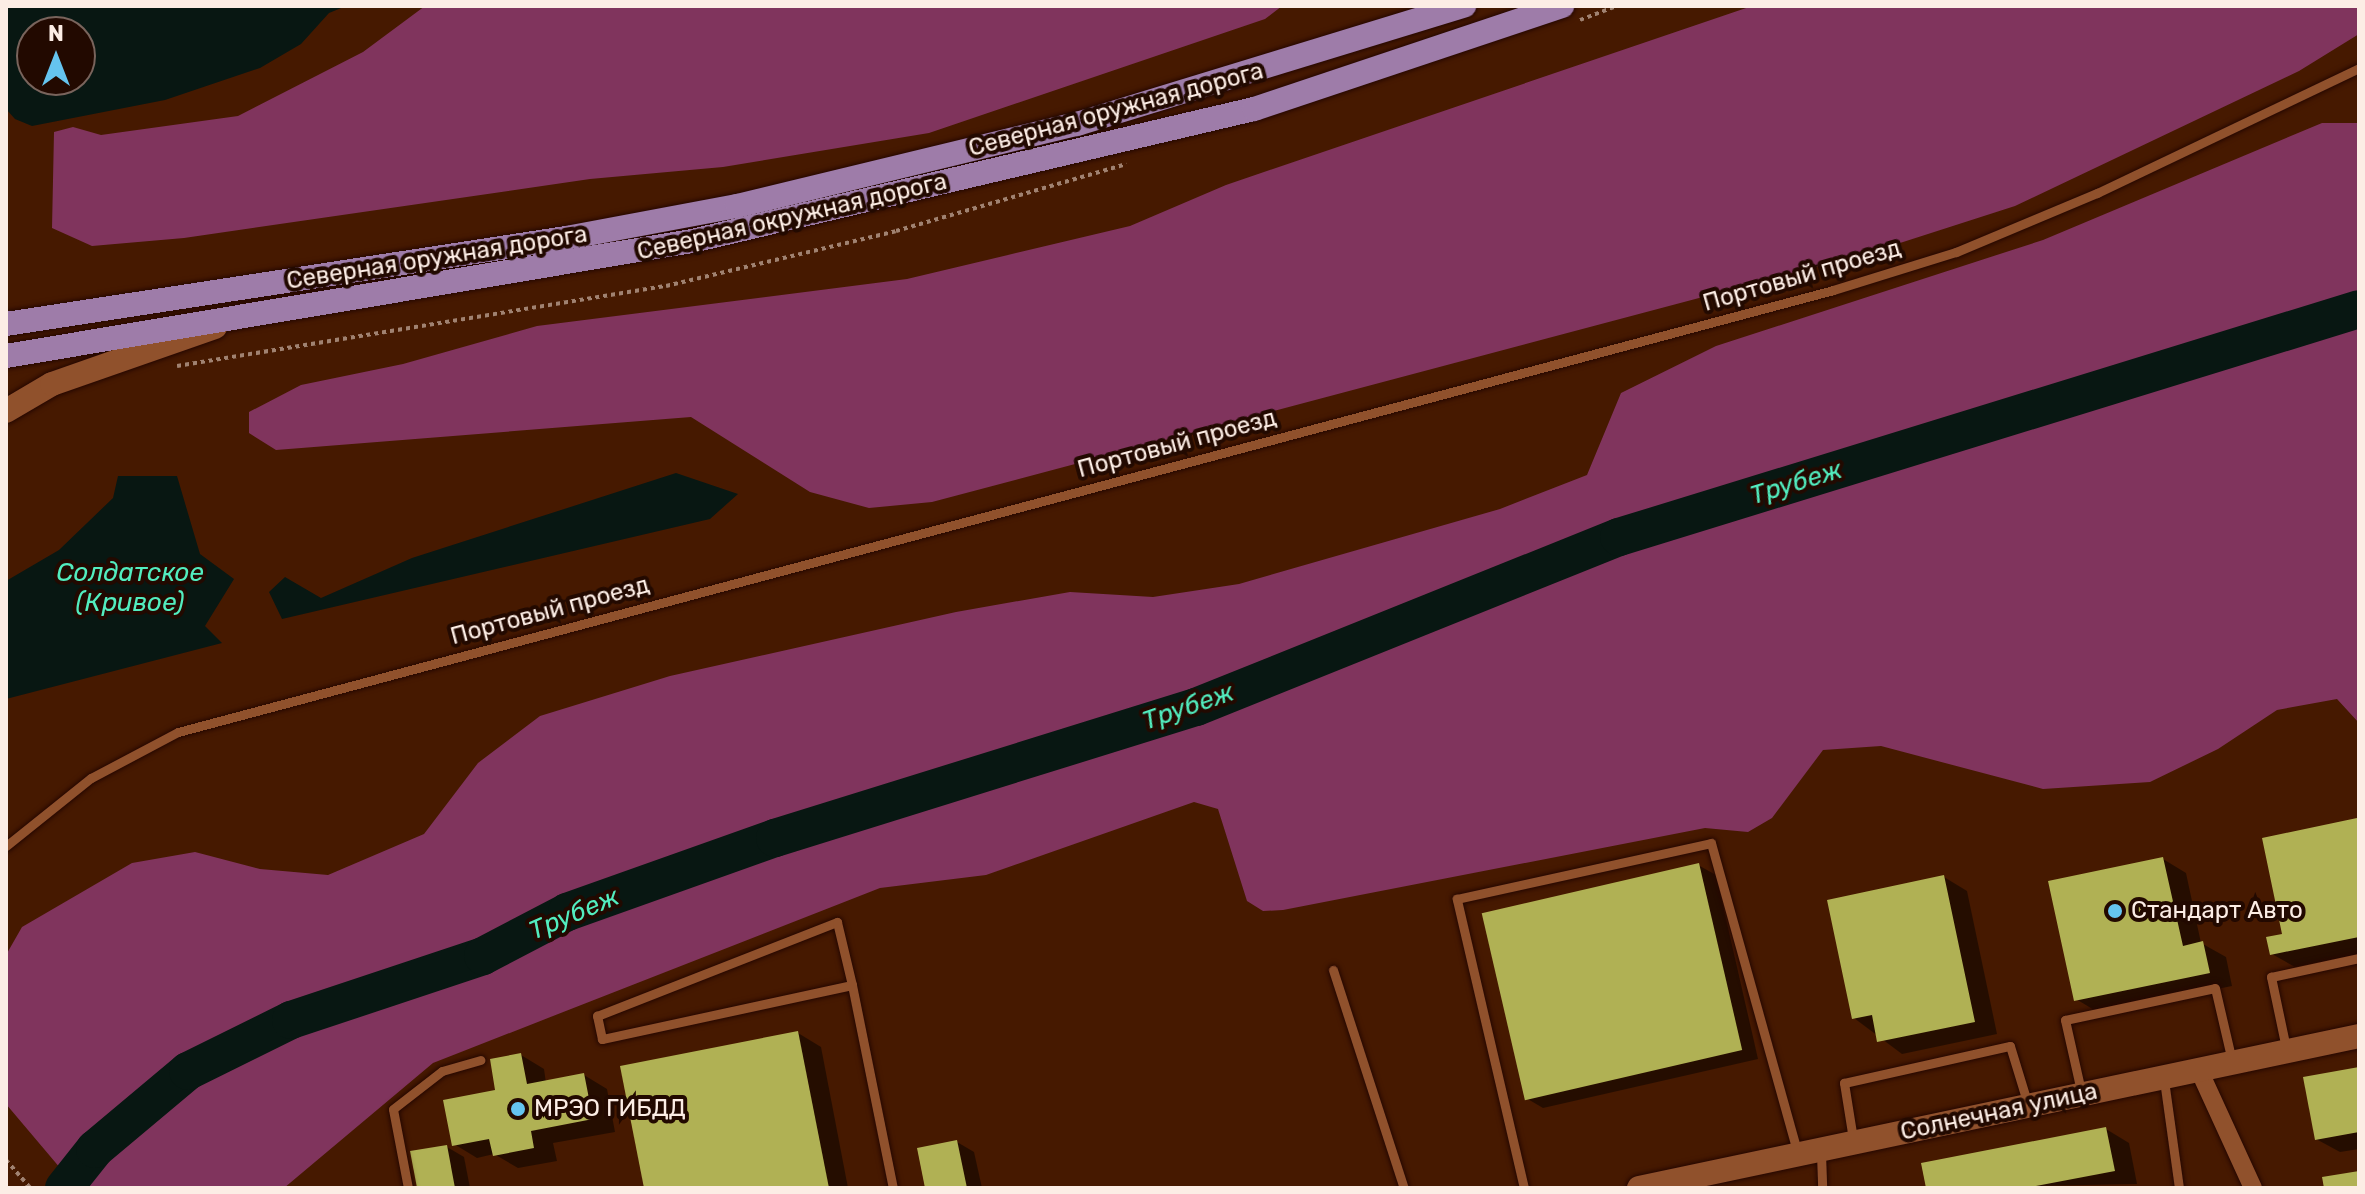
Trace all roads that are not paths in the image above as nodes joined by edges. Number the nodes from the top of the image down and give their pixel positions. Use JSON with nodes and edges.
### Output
{"nodes":[{"id":1,"x":1464,"y":6,"type":"edge"},
{"id":2,"x":1562,"y":6,"type":"edge"},
{"id":3,"x":2359,"y":68,"type":"edge"},
{"id":4,"x":6,"y":324,"type":"edge"},
{"id":5,"x":223,"y":324,"type":"junction"},
{"id":6,"x":6,"y":356,"type":"edge"},
{"id":7,"x":6,"y":411,"type":"edge"},
{"id":8,"x":6,"y":846,"type":"edge"},
{"id":9,"x":2359,"y":958,"type":"edge"},
{"id":10,"x":1333,"y":970,"type":"dead end"},
{"id":11,"x":852,"y":985,"type":"junction"},
{"id":12,"x":2359,"y":1036,"type":"edge"},
{"id":13,"x":2287,"y":1051,"type":"junction"},
{"id":14,"x":480,"y":1060,"type":"dead end"},
{"id":15,"x":2232,"y":1063,"type":"junction"},
{"id":16,"x":2199,"y":1070,"type":"junction"},
{"id":17,"x":2164,"y":1078,"type":"junction"},
{"id":18,"x":2082,"y":1095,"type":"junction"},
{"id":19,"x":2028,"y":1106,"type":"junction"},
{"id":20,"x":1854,"y":1143,"type":"junction"},
{"id":21,"x":1810,"y":1152,"type":"junction"},
{"id":22,"x":408,"y":1188,"type":"edge"},
{"id":23,"x":893,"y":1188,"type":"edge"},
{"id":24,"x":1404,"y":1188,"type":"edge"},
{"id":25,"x":1524,"y":1188,"type":"edge"},
{"id":26,"x":1639,"y":1188,"type":"edge"},
{"id":27,"x":1822,"y":1188,"type":"edge"},
{"id":28,"x":2179,"y":1188,"type":"edge"},
{"id":29,"x":2253,"y":1188,"type":"edge"}],
"edges":[{"from":1,"to":4,"type":"main road","name":"Северная оружная дорога"},
{"from":2,"to":5,"type":"main road","name":"Северная окружная дорога"},
{"from":3,"to":8,"type":"lane","name":"Портовый проезд"},
{"from":5,"to":6,"type":"main road","name":"Северная окружная дорога"},
{"from":5,"to":7,"type":"main road"},
{"from":9,"to":13,"type":"lane"},
{"from":10,"to":24,"type":"lane"},
{"from":11,"to":11,"type":"lane"},
{"from":11,"to":23,"type":"lane"},
{"from":12,"to":13,"type":"main road","name":"Солнечная улица"},
{"from":13,"to":15,"type":"main road","name":"Солнечная улица"},
{"from":14,"to":22,"type":"lane"},
{"from":15,"to":16,"type":"main road","name":"Солнечная улица"},
{"from":15,"to":18,"type":"lane"},
{"from":16,"to":17,"type":"main road","name":"Солнечная улица"},
{"from":16,"to":29,"type":"street"},
{"from":17,"to":18,"type":"main road","name":"Солнечная улица"},
{"from":17,"to":28,"type":"lane"},
{"from":18,"to":19,"type":"main road","name":"Солнечная улица"},
{"from":19,"to":20,"type":"main road","name":"Солнечная улица"},
{"from":19,"to":20,"type":"lane"},
{"from":20,"to":21,"type":"main road","name":"Солнечная улица"},
{"from":21,"to":25,"type":"lane"},
{"from":21,"to":26,"type":"main road","name":"Солнечная улица"},
{"from":21,"to":27,"type":"lane"}]}
